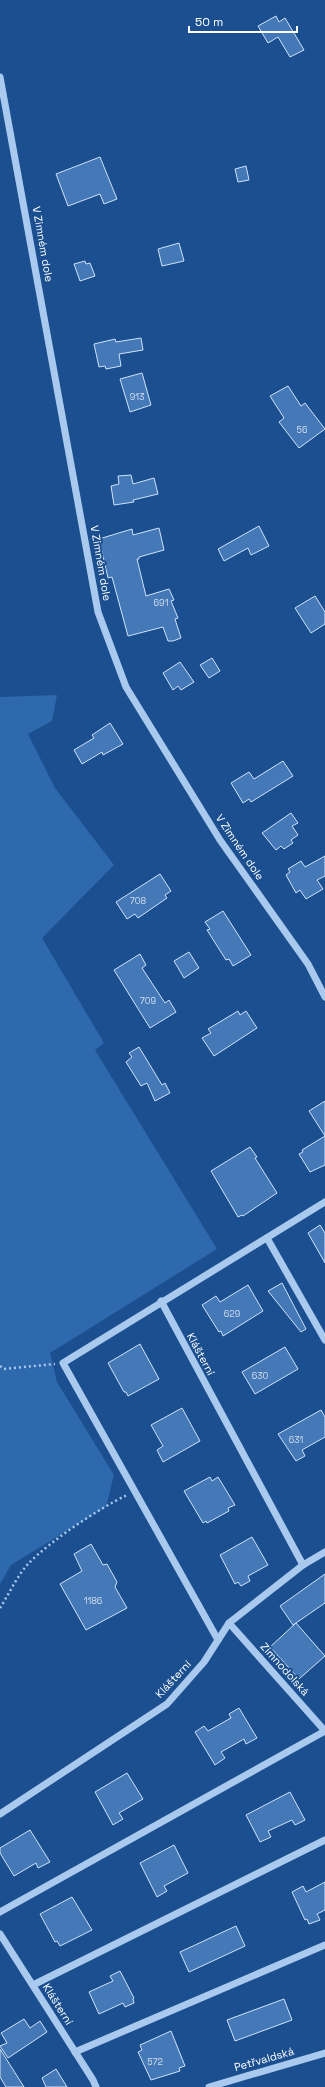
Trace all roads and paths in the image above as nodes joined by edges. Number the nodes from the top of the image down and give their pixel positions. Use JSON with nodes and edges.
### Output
{"nodes":[{"id":1,"x":0,"y":78,"type":"edge"},
{"id":2,"x":325,"y":997,"type":"edge"},
{"id":3,"x":325,"y":1202,"type":"edge"},
{"id":4,"x":266,"y":1238,"type":"junction"},
{"id":5,"x":160,"y":1301,"type":"junction"},
{"id":6,"x":325,"y":1340,"type":"edge"},
{"id":7,"x":62,"y":1363,"type":"junction"},
{"id":8,"x":0,"y":1366,"type":"edge"},
{"id":9,"x":134,"y":1492,"type":"junction"},
{"id":10,"x":325,"y":1552,"type":"edge"},
{"id":11,"x":303,"y":1565,"type":"junction"},
{"id":12,"x":0,"y":1608,"type":"edge"},
{"id":13,"x":229,"y":1623,"type":"junction"},
{"id":14,"x":218,"y":1640,"type":"junction"},
{"id":15,"x":325,"y":1731,"type":"edge"},
{"id":16,"x":0,"y":1814,"type":"edge"},
{"id":17,"x":325,"y":1840,"type":"edge"},
{"id":18,"x":0,"y":1912,"type":"edge"},
{"id":19,"x":0,"y":1934,"type":"edge"},
{"id":20,"x":325,"y":1945,"type":"edge"},
{"id":21,"x":34,"y":1985,"type":"junction"},
{"id":22,"x":75,"y":2052,"type":"junction"},
{"id":23,"x":325,"y":2053,"type":"edge"},
{"id":24,"x":96,"y":2087,"type":"edge"},
{"id":25,"x":209,"y":2087,"type":"edge"}],
"edges":[{"from":1,"to":2,"type":"street","name":"V Zimném dole"},
{"from":3,"to":4,"type":"street"},
{"from":4,"to":5,"type":"street"},
{"from":4,"to":6,"type":"street"},
{"from":5,"to":7,"type":"street"},
{"from":5,"to":11,"type":"street","name":"Klášterní"},
{"from":7,"to":8,"type":"path"},
{"from":7,"to":9,"type":"street"},
{"from":9,"to":12,"type":"path"},
{"from":9,"to":14,"type":"street"},
{"from":10,"to":11,"type":"street","name":"Klášterní"},
{"from":11,"to":13,"type":"street","name":"Klášterní"},
{"from":13,"to":14,"type":"street","name":"Klášterní"},
{"from":13,"to":15,"type":"street","name":"Zimnodolská"},
{"from":14,"to":16,"type":"street","name":"Klášterní"},
{"from":15,"to":18,"type":"street"},
{"from":17,"to":21,"type":"street"},
{"from":19,"to":21,"type":"street","name":"Klášterní"},
{"from":20,"to":22,"type":"street"},
{"from":21,"to":22,"type":"street","name":"Klášterní"},
{"from":22,"to":24,"type":"street","name":"Klášterní"},
{"from":23,"to":25,"type":"street","name":"Petřvaldská"}]}
